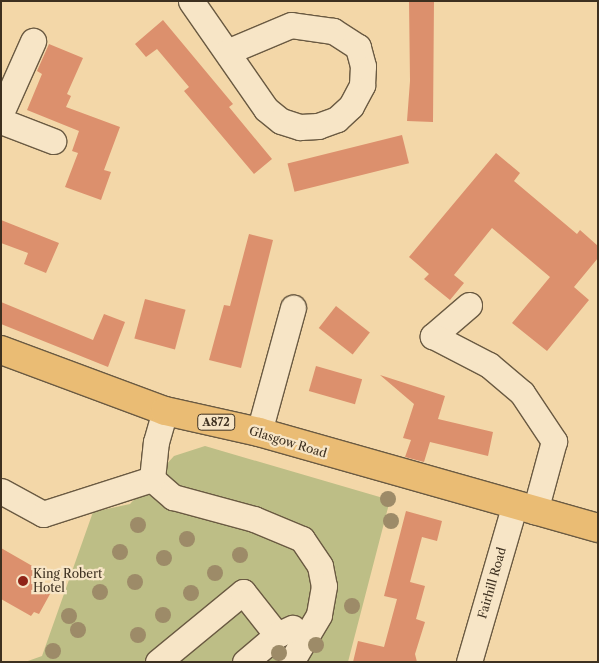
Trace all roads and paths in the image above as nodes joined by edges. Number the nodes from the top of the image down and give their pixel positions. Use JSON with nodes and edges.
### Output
{"nodes":[{"id":1,"x":192,"y":1,"type":"edge"},
{"id":2,"x":33,"y":41,"type":"dead end"},
{"id":3,"x":228,"y":52,"type":"junction"},
{"id":4,"x":1,"y":113,"type":"edge"},
{"id":5,"x":1,"y":121,"type":"edge"},
{"id":6,"x":53,"y":140,"type":"dead end"},
{"id":7,"x":469,"y":305,"type":"dead end"},
{"id":8,"x":293,"y":308,"type":"dead end"},
{"id":9,"x":1,"y":350,"type":"edge"},
{"id":10,"x":166,"y":411,"type":"junction"},
{"id":11,"x":259,"y":432,"type":"junction"},
{"id":12,"x":152,"y":480,"type":"junction"},
{"id":13,"x":1,"y":491,"type":"edge"},
{"id":14,"x":525,"y":507,"type":"junction"},
{"id":15,"x":598,"y":528,"type":"edge"},
{"id":16,"x":319,"y":615,"type":"junction"},
{"id":17,"x":277,"y":635,"type":"junction"},
{"id":18,"x":158,"y":662,"type":"edge"},
{"id":19,"x":245,"y":662,"type":"edge"},
{"id":20,"x":291,"y":662,"type":"edge"},
{"id":21,"x":469,"y":662,"type":"edge"}],
"edges":[{"from":1,"to":3,"type":"street"},
{"from":2,"to":4,"type":"street"},
{"from":3,"to":3,"type":"street"},
{"from":5,"to":6,"type":"street"},
{"from":7,"to":14,"type":"street","name":"Fairhill Road"},
{"from":8,"to":11,"type":"street"},
{"from":9,"to":10,"type":"main road","name":"Glasgow Road","number":"A872"},
{"from":10,"to":11,"type":"main road","name":"Glasgow Road","number":"A872"},
{"from":10,"to":12,"type":"street"},
{"from":11,"to":14,"type":"main road","name":"Glasgow Road","number":"A872"},
{"from":12,"to":13,"type":"street"},
{"from":12,"to":16,"type":"street"},
{"from":14,"to":15,"type":"main road","number":"A872"},
{"from":14,"to":21,"type":"street","name":"Fairhill Road"},
{"from":16,"to":17,"type":"street"},
{"from":16,"to":20,"type":"street"},
{"from":17,"to":18,"type":"street"},
{"from":17,"to":19,"type":"street"}]}
